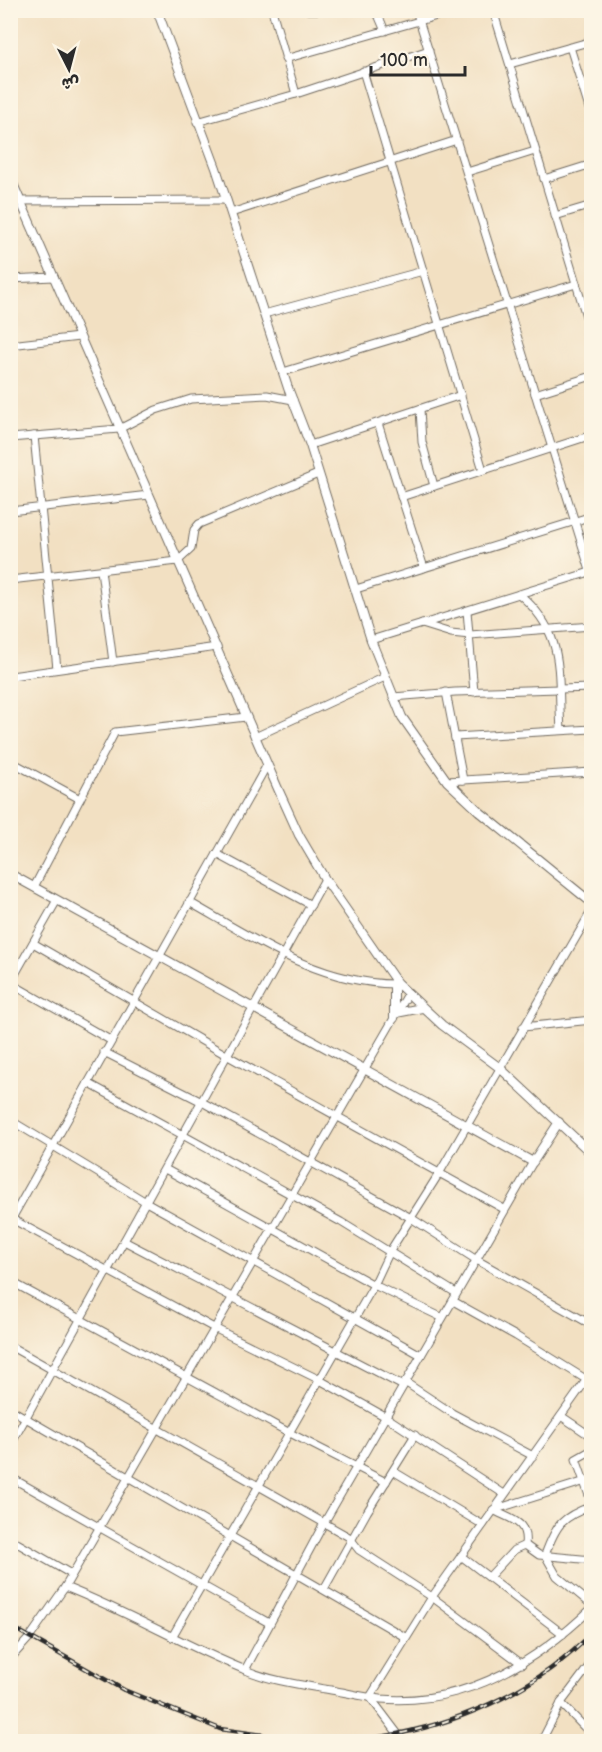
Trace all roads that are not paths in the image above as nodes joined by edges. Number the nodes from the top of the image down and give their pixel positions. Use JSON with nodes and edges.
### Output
{"nodes":[{"id":1,"x":157,"y":10,"type":"edge"},
{"id":2,"x":272,"y":10,"type":"edge"},
{"id":3,"x":308,"y":10,"type":"edge"},
{"id":4,"x":322,"y":10,"type":"edge"},
{"id":5,"x":376,"y":10,"type":"edge"},
{"id":6,"x":416,"y":10,"type":"edge"},
{"id":7,"x":459,"y":10,"type":"edge"},
{"id":8,"x":493,"y":10,"type":"edge"},
{"id":9,"x":419,"y":20,"type":"junction"},
{"id":10,"x":385,"y":31,"type":"junction"},
{"id":11,"x":591,"y":41,"type":"edge"},
{"id":12,"x":570,"y":47,"type":"junction"},
{"id":13,"x":429,"y":50,"type":"junction"},
{"id":14,"x":285,"y":59,"type":"junction"},
{"id":15,"x":510,"y":64,"type":"junction"},
{"id":16,"x":363,"y":71,"type":"junction"},
{"id":17,"x":296,"y":94,"type":"junction"},
{"id":18,"x":591,"y":118,"type":"edge"},
{"id":19,"x":197,"y":122,"type":"junction"},
{"id":20,"x":457,"y":140,"type":"junction"},
{"id":21,"x":535,"y":151,"type":"junction"},
{"id":22,"x":391,"y":161,"type":"junction"},
{"id":23,"x":591,"y":164,"type":"edge"},
{"id":24,"x":467,"y":172,"type":"junction"},
{"id":25,"x":10,"y":177,"type":"edge"},
{"id":26,"x":544,"y":178,"type":"junction"},
{"id":27,"x":21,"y":200,"type":"junction"},
{"id":28,"x":226,"y":200,"type":"junction"},
{"id":29,"x":10,"y":201,"type":"edge"},
{"id":30,"x":591,"y":205,"type":"edge"},
{"id":31,"x":231,"y":213,"type":"junction"},
{"id":32,"x":555,"y":216,"type":"junction"},
{"id":33,"x":423,"y":271,"type":"junction"},
{"id":34,"x":54,"y":277,"type":"junction"},
{"id":35,"x":10,"y":279,"type":"edge"},
{"id":36,"x":576,"y":284,"type":"junction"},
{"id":37,"x":507,"y":304,"type":"junction"},
{"id":38,"x":264,"y":314,"type":"junction"},
{"id":39,"x":440,"y":324,"type":"junction"},
{"id":40,"x":591,"y":336,"type":"edge"},
{"id":41,"x":79,"y":337,"type":"junction"},
{"id":42,"x":10,"y":345,"type":"edge"},
{"id":43,"x":283,"y":372,"type":"junction"},
{"id":44,"x":591,"y":376,"type":"edge"},
{"id":45,"x":535,"y":394,"type":"junction"},
{"id":46,"x":461,"y":395,"type":"junction"},
{"id":47,"x":293,"y":400,"type":"junction"},
{"id":48,"x":420,"y":409,"type":"junction"},
{"id":49,"x":378,"y":423,"type":"junction"},
{"id":50,"x":119,"y":429,"type":"junction"},
{"id":51,"x":591,"y":435,"type":"edge"},
{"id":52,"x":34,"y":436,"type":"junction"},
{"id":53,"x":10,"y":438,"type":"edge"},
{"id":54,"x":310,"y":445,"type":"junction"},
{"id":55,"x":552,"y":447,"type":"junction"},
{"id":56,"x":483,"y":470,"type":"junction"},
{"id":57,"x":318,"y":474,"type":"junction"},
{"id":58,"x":434,"y":486,"type":"junction"},
{"id":59,"x":149,"y":495,"type":"junction"},
{"id":60,"x":401,"y":497,"type":"junction"},
{"id":61,"x":40,"y":508,"type":"junction"},
{"id":62,"x":10,"y":511,"type":"edge"},
{"id":63,"x":591,"y":516,"type":"edge"},
{"id":64,"x":575,"y":522,"type":"junction"},
{"id":65,"x":178,"y":561,"type":"junction"},
{"id":66,"x":424,"y":568,"type":"junction"},
{"id":67,"x":101,"y":570,"type":"junction"},
{"id":68,"x":591,"y":575,"type":"edge"},
{"id":69,"x":48,"y":576,"type":"junction"},
{"id":70,"x":10,"y":580,"type":"edge"},
{"id":71,"x":356,"y":590,"type":"junction"},
{"id":72,"x":519,"y":594,"type":"junction"},
{"id":73,"x":467,"y":611,"type":"junction"},
{"id":74,"x":422,"y":624,"type":"junction"},
{"id":75,"x":591,"y":626,"type":"edge"},
{"id":76,"x":551,"y":630,"type":"junction"},
{"id":77,"x":470,"y":635,"type":"junction"},
{"id":78,"x":371,"y":640,"type":"junction"},
{"id":79,"x":217,"y":647,"type":"junction"},
{"id":80,"x":113,"y":662,"type":"junction"},
{"id":81,"x":57,"y":669,"type":"junction"},
{"id":82,"x":10,"y":676,"type":"edge"},
{"id":83,"x":385,"y":677,"type":"junction"},
{"id":84,"x":591,"y":688,"type":"edge"},
{"id":85,"x":558,"y":690,"type":"junction"},
{"id":86,"x":446,"y":692,"type":"junction"},
{"id":87,"x":474,"y":692,"type":"junction"},
{"id":88,"x":393,"y":697,"type":"junction"},
{"id":89,"x":246,"y":717,"type":"junction"},
{"id":90,"x":591,"y":729,"type":"edge"},
{"id":91,"x":561,"y":730,"type":"junction"},
{"id":92,"x":255,"y":737,"type":"junction"},
{"id":93,"x":455,"y":737,"type":"junction"},
{"id":94,"x":10,"y":761,"type":"edge"},
{"id":95,"x":267,"y":765,"type":"junction"},
{"id":96,"x":591,"y":772,"type":"edge"},
{"id":97,"x":463,"y":780,"type":"junction"},
{"id":98,"x":447,"y":781,"type":"junction"},
{"id":99,"x":80,"y":798,"type":"junction"},
{"id":100,"x":217,"y":854,"type":"junction"},
{"id":101,"x":10,"y":874,"type":"edge"},
{"id":102,"x":324,"y":879,"type":"junction"},
{"id":103,"x":34,"y":887,"type":"junction"},
{"id":104,"x":57,"y":900,"type":"junction"},
{"id":105,"x":189,"y":903,"type":"junction"},
{"id":106,"x":591,"y":903,"type":"edge"},
{"id":107,"x":311,"y":905,"type":"junction"},
{"id":108,"x":591,"y":910,"type":"edge"},
{"id":109,"x":33,"y":943,"type":"junction"},
{"id":110,"x":284,"y":955,"type":"junction"},
{"id":111,"x":157,"y":956,"type":"junction"},
{"id":112,"x":394,"y":981,"type":"junction"},
{"id":113,"x":11,"y":983,"type":"edge"},
{"id":114,"x":408,"y":994,"type":"junction"},
{"id":115,"x":133,"y":1001,"type":"junction"},
{"id":116,"x":254,"y":1008,"type":"junction"},
{"id":117,"x":422,"y":1008,"type":"junction"},
{"id":118,"x":395,"y":1016,"type":"junction"},
{"id":119,"x":591,"y":1020,"type":"edge"},
{"id":120,"x":523,"y":1027,"type":"junction"},
{"id":121,"x":110,"y":1040,"type":"junction"},
{"id":122,"x":104,"y":1052,"type":"junction"},
{"id":123,"x":228,"y":1056,"type":"junction"},
{"id":124,"x":500,"y":1068,"type":"junction"},
{"id":125,"x":364,"y":1069,"type":"junction"},
{"id":126,"x":88,"y":1083,"type":"junction"},
{"id":127,"x":202,"y":1102,"type":"junction"},
{"id":128,"x":337,"y":1118,"type":"junction"},
{"id":129,"x":10,"y":1120,"type":"edge"},
{"id":130,"x":559,"y":1122,"type":"junction"},
{"id":131,"x":466,"y":1125,"type":"junction"},
{"id":132,"x":183,"y":1137,"type":"junction"},
{"id":133,"x":53,"y":1145,"type":"junction"},
{"id":134,"x":591,"y":1154,"type":"edge"},
{"id":135,"x":310,"y":1162,"type":"junction"},
{"id":136,"x":533,"y":1162,"type":"junction"},
{"id":137,"x":165,"y":1169,"type":"junction"},
{"id":138,"x":440,"y":1172,"type":"junction"},
{"id":139,"x":291,"y":1195,"type":"junction"},
{"id":140,"x":146,"y":1202,"type":"junction"},
{"id":141,"x":504,"y":1209,"type":"junction"},
{"id":142,"x":411,"y":1218,"type":"junction"},
{"id":143,"x":11,"y":1219,"type":"edge"},
{"id":144,"x":272,"y":1227,"type":"junction"},
{"id":145,"x":124,"y":1241,"type":"junction"},
{"id":146,"x":390,"y":1251,"type":"junction"},
{"id":147,"x":475,"y":1259,"type":"junction"},
{"id":148,"x":253,"y":1261,"type":"junction"},
{"id":149,"x":108,"y":1270,"type":"junction"},
{"id":150,"x":10,"y":1281,"type":"edge"},
{"id":151,"x":374,"y":1285,"type":"junction"},
{"id":152,"x":456,"y":1293,"type":"junction"},
{"id":153,"x":232,"y":1297,"type":"junction"},
{"id":154,"x":453,"y":1301,"type":"junction"},
{"id":155,"x":354,"y":1317,"type":"junction"},
{"id":156,"x":441,"y":1317,"type":"junction"},
{"id":157,"x":80,"y":1319,"type":"junction"},
{"id":158,"x":591,"y":1325,"type":"edge"},
{"id":159,"x":214,"y":1328,"type":"junction"},
{"id":160,"x":10,"y":1346,"type":"edge"},
{"id":161,"x":335,"y":1349,"type":"junction"},
{"id":162,"x":421,"y":1355,"type":"junction"},
{"id":163,"x":52,"y":1371,"type":"junction"},
{"id":164,"x":591,"y":1372,"type":"edge"},
{"id":165,"x":187,"y":1377,"type":"junction"},
{"id":166,"x":318,"y":1379,"type":"junction"},
{"id":167,"x":589,"y":1381,"type":"edge"},
{"id":168,"x":404,"y":1384,"type":"junction"},
{"id":169,"x":10,"y":1409,"type":"edge"},
{"id":170,"x":561,"y":1416,"type":"junction"},
{"id":171,"x":27,"y":1417,"type":"junction"},
{"id":172,"x":386,"y":1417,"type":"junction"},
{"id":173,"x":156,"y":1430,"type":"junction"},
{"id":174,"x":288,"y":1432,"type":"junction"},
{"id":175,"x":415,"y":1435,"type":"junction"},
{"id":176,"x":591,"y":1437,"type":"edge"},
{"id":177,"x":10,"y":1446,"type":"edge"},
{"id":178,"x":591,"y":1450,"type":"edge"},
{"id":179,"x":533,"y":1456,"type":"junction"},
{"id":180,"x":358,"y":1467,"type":"junction"},
{"id":181,"x":393,"y":1471,"type":"junction"},
{"id":182,"x":10,"y":1477,"type":"edge"},
{"id":183,"x":129,"y":1477,"type":"junction"},
{"id":184,"x":591,"y":1479,"type":"edge"},
{"id":185,"x":386,"y":1482,"type":"junction"},
{"id":186,"x":583,"y":1482,"type":"junction"},
{"id":187,"x":259,"y":1486,"type":"junction"},
{"id":188,"x":504,"y":1494,"type":"junction"},
{"id":189,"x":591,"y":1505,"type":"edge"},
{"id":190,"x":494,"y":1510,"type":"junction"},
{"id":191,"x":324,"y":1523,"type":"junction"},
{"id":192,"x":483,"y":1525,"type":"junction"},
{"id":193,"x":100,"y":1527,"type":"junction"},
{"id":194,"x":231,"y":1535,"type":"junction"},
{"id":195,"x":10,"y":1539,"type":"edge"},
{"id":196,"x":352,"y":1542,"type":"junction"},
{"id":197,"x":525,"y":1545,"type":"junction"},
{"id":198,"x":545,"y":1555,"type":"junction"},
{"id":199,"x":461,"y":1556,"type":"junction"},
{"id":200,"x":591,"y":1560,"type":"edge"},
{"id":201,"x":297,"y":1572,"type":"junction"},
{"id":202,"x":71,"y":1574,"type":"junction"},
{"id":203,"x":489,"y":1578,"type":"junction"},
{"id":204,"x":65,"y":1587,"type":"junction"},
{"id":205,"x":201,"y":1587,"type":"junction"},
{"id":206,"x":324,"y":1589,"type":"junction"},
{"id":207,"x":432,"y":1596,"type":"junction"},
{"id":208,"x":591,"y":1606,"type":"edge"},
{"id":209,"x":269,"y":1623,"type":"junction"},
{"id":210,"x":563,"y":1634,"type":"junction"},
{"id":211,"x":172,"y":1637,"type":"junction"},
{"id":212,"x":405,"y":1637,"type":"junction"},
{"id":213,"x":10,"y":1659,"type":"edge"},
{"id":214,"x":591,"y":1662,"type":"edge"},
{"id":215,"x":522,"y":1664,"type":"junction"},
{"id":216,"x":245,"y":1670,"type":"junction"},
{"id":217,"x":370,"y":1697,"type":"junction"},
{"id":218,"x":561,"y":1703,"type":"junction"},
{"id":219,"x":591,"y":1735,"type":"edge"},
{"id":220,"x":404,"y":1742,"type":"edge"},
{"id":221,"x":541,"y":1742,"type":"edge"}],
"edges":[{"from":1,"to":19,"type":"main road"},
{"from":2,"to":14,"type":"street"},
{"from":3,"to":4,"type":"street"},
{"from":5,"to":10,"type":"street"},
{"from":6,"to":9,"type":"street"},
{"from":7,"to":9,"type":"street"},
{"from":8,"to":15,"type":"street"},
{"from":9,"to":10,"type":"street"},
{"from":9,"to":13,"type":"street"},
{"from":10,"to":14,"type":"street"},
{"from":11,"to":12,"type":"street"},
{"from":12,"to":15,"type":"street"},
{"from":12,"to":18,"type":"street"},
{"from":13,"to":16,"type":"street"},
{"from":13,"to":20,"type":"street"},
{"from":14,"to":17,"type":"street"},
{"from":15,"to":21,"type":"street"},
{"from":16,"to":17,"type":"street"},
{"from":16,"to":22,"type":"street"},
{"from":17,"to":19,"type":"street"},
{"from":19,"to":28,"type":"main road"},
{"from":20,"to":22,"type":"street"},
{"from":20,"to":24,"type":"street"},
{"from":21,"to":24,"type":"street"},
{"from":21,"to":26,"type":"street"},
{"from":22,"to":31,"type":"street"},
{"from":22,"to":33,"type":"street"},
{"from":23,"to":26,"type":"street"},
{"from":24,"to":37,"type":"street"},
{"from":25,"to":27,"type":"main road"},
{"from":26,"to":32,"type":"street"},
{"from":27,"to":28,"type":"street"},
{"from":27,"to":29,"type":"street"},
{"from":27,"to":34,"type":"main road"},
{"from":28,"to":31,"type":"main road"},
{"from":30,"to":32,"type":"street"},
{"from":31,"to":38,"type":"main road"},
{"from":32,"to":36,"type":"street"},
{"from":33,"to":38,"type":"street"},
{"from":33,"to":39,"type":"street"},
{"from":34,"to":35,"type":"street"},
{"from":34,"to":41,"type":"main road"},
{"from":36,"to":37,"type":"street"},
{"from":36,"to":40,"type":"street"},
{"from":37,"to":39,"type":"street"},
{"from":37,"to":45,"type":"street"},
{"from":38,"to":43,"type":"main road"},
{"from":39,"to":43,"type":"street"},
{"from":39,"to":46,"type":"street"},
{"from":41,"to":42,"type":"street"},
{"from":41,"to":50,"type":"main road"},
{"from":43,"to":47,"type":"main road"},
{"from":44,"to":45,"type":"street"},
{"from":45,"to":55,"type":"street"},
{"from":46,"to":48,"type":"street"},
{"from":46,"to":56,"type":"street"},
{"from":47,"to":50,"type":"street"},
{"from":47,"to":54,"type":"main road"},
{"from":48,"to":49,"type":"street"},
{"from":48,"to":58,"type":"street"},
{"from":49,"to":54,"type":"street"},
{"from":49,"to":60,"type":"street"},
{"from":50,"to":52,"type":"street"},
{"from":50,"to":59,"type":"main road"},
{"from":51,"to":55,"type":"street"},
{"from":52,"to":53,"type":"street"},
{"from":52,"to":61,"type":"street"},
{"from":54,"to":57,"type":"main road"},
{"from":55,"to":56,"type":"street"},
{"from":55,"to":64,"type":"street"},
{"from":56,"to":58,"type":"street"},
{"from":57,"to":65,"type":"street"},
{"from":57,"to":71,"type":"main road"},
{"from":58,"to":60,"type":"street"},
{"from":59,"to":61,"type":"street"},
{"from":59,"to":65,"type":"main road"},
{"from":60,"to":66,"type":"street"},
{"from":61,"to":62,"type":"street"},
{"from":61,"to":69,"type":"street"},
{"from":63,"to":64,"type":"street"},
{"from":64,"to":66,"type":"street"},
{"from":64,"to":68,"type":"street"},
{"from":65,"to":67,"type":"street"},
{"from":65,"to":79,"type":"main road"},
{"from":66,"to":71,"type":"street"},
{"from":67,"to":69,"type":"street"},
{"from":67,"to":80,"type":"street"},
{"from":68,"to":72,"type":"street"},
{"from":69,"to":70,"type":"street"},
{"from":69,"to":81,"type":"street"},
{"from":71,"to":78,"type":"main road"},
{"from":72,"to":73,"type":"street"},
{"from":72,"to":76,"type":"street"},
{"from":73,"to":74,"type":"street"},
{"from":73,"to":77,"type":"street"},
{"from":74,"to":77,"type":"street"},
{"from":74,"to":78,"type":"street"},
{"from":75,"to":76,"type":"street"},
{"from":76,"to":77,"type":"street"},
{"from":76,"to":85,"type":"street"},
{"from":77,"to":87,"type":"street"},
{"from":78,"to":83,"type":"main road"},
{"from":79,"to":80,"type":"street"},
{"from":79,"to":89,"type":"main road"},
{"from":80,"to":81,"type":"street"},
{"from":81,"to":82,"type":"street"},
{"from":83,"to":88,"type":"main road"},
{"from":83,"to":92,"type":"street"},
{"from":84,"to":85,"type":"street"},
{"from":85,"to":87,"type":"street"},
{"from":85,"to":91,"type":"street"},
{"from":86,"to":87,"type":"street"},
{"from":86,"to":88,"type":"street"},
{"from":86,"to":93,"type":"street"},
{"from":88,"to":98,"type":"main road"},
{"from":89,"to":92,"type":"main road"},
{"from":89,"to":99,"type":"street"},
{"from":90,"to":91,"type":"street"},
{"from":91,"to":93,"type":"street"},
{"from":92,"to":95,"type":"main road"},
{"from":93,"to":97,"type":"street"},
{"from":94,"to":99,"type":"street"},
{"from":95,"to":100,"type":"street"},
{"from":95,"to":102,"type":"main road"},
{"from":96,"to":97,"type":"street"},
{"from":97,"to":98,"type":"street"},
{"from":98,"to":106,"type":"main road"},
{"from":99,"to":103,"type":"street"},
{"from":100,"to":105,"type":"street"},
{"from":100,"to":107,"type":"street"},
{"from":101,"to":103,"type":"main road"},
{"from":102,"to":107,"type":"street"},
{"from":102,"to":112,"type":"main road"},
{"from":103,"to":104,"type":"main road"},
{"from":104,"to":109,"type":"street"},
{"from":104,"to":111,"type":"main road"},
{"from":105,"to":110,"type":"street"},
{"from":105,"to":111,"type":"street"},
{"from":107,"to":110,"type":"street"},
{"from":108,"to":120,"type":"street"},
{"from":109,"to":113,"type":"street"},
{"from":109,"to":115,"type":"street"},
{"from":110,"to":112,"type":"street"},
{"from":110,"to":116,"type":"street"},
{"from":111,"to":115,"type":"street"},
{"from":111,"to":116,"type":"main road"},
{"from":112,"to":114,"type":"main road"},
{"from":112,"to":118,"type":"main road"},
{"from":113,"to":121,"type":"street"},
{"from":114,"to":117,"type":"main road"},
{"from":114,"to":118,"type":"street"},
{"from":115,"to":121,"type":"street"},
{"from":115,"to":123,"type":"street"},
{"from":116,"to":123,"type":"street"},
{"from":116,"to":125,"type":"main road"},
{"from":117,"to":118,"type":"main road"},
{"from":117,"to":124,"type":"main road"},
{"from":118,"to":125,"type":"street"},
{"from":119,"to":120,"type":"street"},
{"from":120,"to":124,"type":"street"},
{"from":121,"to":122,"type":"street"},
{"from":122,"to":126,"type":"street"},
{"from":122,"to":127,"type":"street"},
{"from":123,"to":127,"type":"street"},
{"from":123,"to":128,"type":"street"},
{"from":124,"to":130,"type":"main road"},
{"from":124,"to":131,"type":"street"},
{"from":125,"to":128,"type":"street"},
{"from":125,"to":131,"type":"main road"},
{"from":126,"to":132,"type":"street"},
{"from":126,"to":133,"type":"street"},
{"from":127,"to":132,"type":"street"},
{"from":127,"to":135,"type":"street"},
{"from":128,"to":135,"type":"street"},
{"from":128,"to":138,"type":"street"},
{"from":129,"to":133,"type":"street"},
{"from":130,"to":134,"type":"main road"},
{"from":130,"to":136,"type":"main road"},
{"from":131,"to":136,"type":"main road"},
{"from":131,"to":138,"type":"street"},
{"from":132,"to":137,"type":"street"},
{"from":132,"to":139,"type":"street"},
{"from":133,"to":140,"type":"street"},
{"from":133,"to":143,"type":"street"},
{"from":135,"to":139,"type":"street"},
{"from":135,"to":142,"type":"street"},
{"from":136,"to":141,"type":"street"},
{"from":137,"to":140,"type":"street"},
{"from":137,"to":144,"type":"street"},
{"from":138,"to":141,"type":"street"},
{"from":138,"to":142,"type":"street"},
{"from":139,"to":144,"type":"street"},
{"from":139,"to":146,"type":"street"},
{"from":140,"to":145,"type":"street"},
{"from":140,"to":148,"type":"street"},
{"from":141,"to":147,"type":"street"},
{"from":142,"to":146,"type":"street"},
{"from":142,"to":147,"type":"street"},
{"from":143,"to":149,"type":"street"},
{"from":144,"to":148,"type":"street"},
{"from":144,"to":151,"type":"street"},
{"from":145,"to":149,"type":"street"},
{"from":145,"to":153,"type":"street"},
{"from":146,"to":151,"type":"street"},
{"from":146,"to":152,"type":"street"},
{"from":147,"to":152,"type":"street"},
{"from":147,"to":158,"type":"street"},
{"from":148,"to":153,"type":"street"},
{"from":148,"to":155,"type":"street"},
{"from":149,"to":157,"type":"street"},
{"from":149,"to":159,"type":"street"},
{"from":150,"to":157,"type":"street"},
{"from":151,"to":155,"type":"street"},
{"from":151,"to":156,"type":"street"},
{"from":152,"to":154,"type":"street"},
{"from":153,"to":159,"type":"street"},
{"from":153,"to":161,"type":"street"},
{"from":154,"to":156,"type":"street"},
{"from":154,"to":167,"type":"street"},
{"from":155,"to":161,"type":"street"},
{"from":155,"to":162,"type":"street"},
{"from":156,"to":162,"type":"street"},
{"from":157,"to":163,"type":"street"},
{"from":157,"to":165,"type":"street"},
{"from":159,"to":165,"type":"street"},
{"from":159,"to":166,"type":"street"},
{"from":160,"to":163,"type":"street"},
{"from":161,"to":166,"type":"street"},
{"from":161,"to":168,"type":"street"},
{"from":162,"to":168,"type":"street"},
{"from":163,"to":171,"type":"street"},
{"from":163,"to":173,"type":"street"},
{"from":164,"to":167,"type":"street"},
{"from":165,"to":173,"type":"street"},
{"from":165,"to":174,"type":"street"},
{"from":166,"to":172,"type":"street"},
{"from":166,"to":174,"type":"street"},
{"from":167,"to":170,"type":"street"},
{"from":168,"to":172,"type":"street"},
{"from":168,"to":179,"type":"street"},
{"from":169,"to":171,"type":"street"},
{"from":170,"to":176,"type":"street"},
{"from":170,"to":179,"type":"street"},
{"from":171,"to":177,"type":"street"},
{"from":171,"to":183,"type":"street"},
{"from":172,"to":175,"type":"street"},
{"from":172,"to":180,"type":"street"},
{"from":173,"to":183,"type":"street"},
{"from":173,"to":187,"type":"street"},
{"from":174,"to":180,"type":"street"},
{"from":174,"to":187,"type":"street"},
{"from":175,"to":181,"type":"street"},
{"from":175,"to":188,"type":"street"},
{"from":178,"to":186,"type":"street"},
{"from":179,"to":188,"type":"street"},
{"from":180,"to":185,"type":"street"},
{"from":180,"to":191,"type":"street"},
{"from":181,"to":185,"type":"street"},
{"from":181,"to":192,"type":"street"},
{"from":182,"to":193,"type":"street"},
{"from":183,"to":193,"type":"street"},
{"from":183,"to":194,"type":"street"},
{"from":184,"to":186,"type":"street"},
{"from":185,"to":196,"type":"street"},
{"from":186,"to":189,"type":"street"},
{"from":186,"to":190,"type":"street"},
{"from":187,"to":191,"type":"street"},
{"from":187,"to":194,"type":"street"},
{"from":188,"to":190,"type":"street"},
{"from":189,"to":198,"type":"street"},
{"from":190,"to":192,"type":"street"},
{"from":190,"to":197,"type":"street"},
{"from":191,"to":196,"type":"street"},
{"from":191,"to":201,"type":"street"},
{"from":192,"to":199,"type":"street"},
{"from":193,"to":202,"type":"street"},
{"from":193,"to":205,"type":"street"},
{"from":194,"to":201,"type":"street"},
{"from":194,"to":205,"type":"street"},
{"from":195,"to":202,"type":"street"},
{"from":196,"to":206,"type":"street"},
{"from":196,"to":207,"type":"street"},
{"from":197,"to":198,"type":"street"},
{"from":197,"to":203,"type":"street"},
{"from":198,"to":200,"type":"street"},
{"from":198,"to":208,"type":"street"},
{"from":199,"to":203,"type":"street"},
{"from":199,"to":207,"type":"street"},
{"from":201,"to":206,"type":"street"},
{"from":201,"to":209,"type":"street"},
{"from":202,"to":204,"type":"street"},
{"from":203,"to":210,"type":"street"},
{"from":204,"to":211,"type":"street"},
{"from":204,"to":213,"type":"street"},
{"from":205,"to":209,"type":"street"},
{"from":205,"to":211,"type":"street"},
{"from":206,"to":212,"type":"street"},
{"from":207,"to":212,"type":"street"},
{"from":207,"to":215,"type":"street"},
{"from":208,"to":210,"type":"street"},
{"from":209,"to":216,"type":"street"},
{"from":210,"to":215,"type":"street"},
{"from":211,"to":216,"type":"street"},
{"from":212,"to":217,"type":"street"},
{"from":214,"to":218,"type":"street"},
{"from":215,"to":217,"type":"street"},
{"from":216,"to":217,"type":"street"},
{"from":217,"to":220,"type":"street"},
{"from":218,"to":219,"type":"street"},
{"from":218,"to":221,"type":"street"}]}
